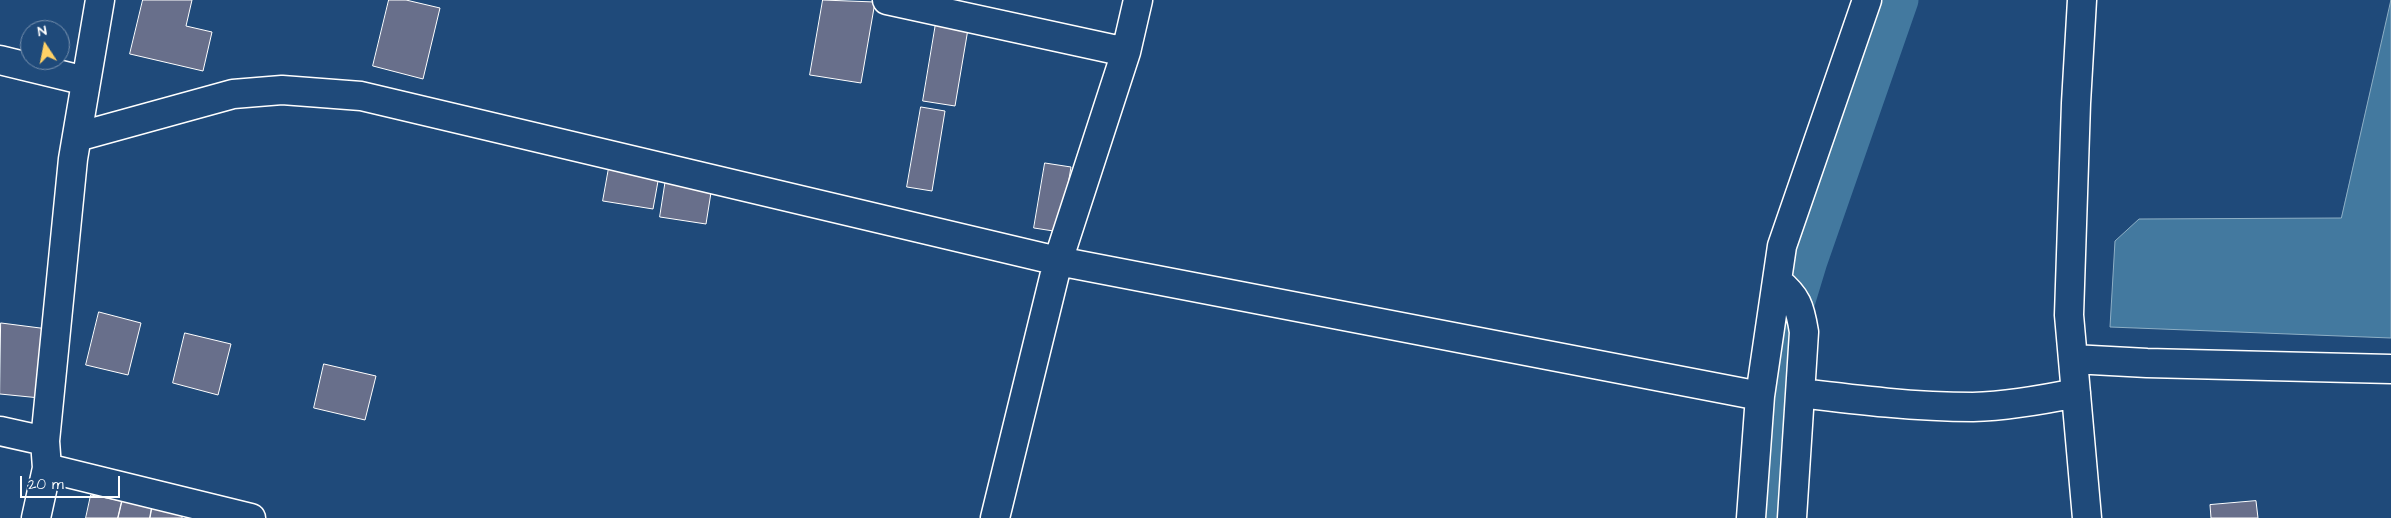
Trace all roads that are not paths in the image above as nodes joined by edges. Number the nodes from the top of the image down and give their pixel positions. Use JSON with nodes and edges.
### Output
{"nodes":[{"id":1,"x":100,"y":0,"type":"edge"},
{"id":2,"x":887,"y":0,"type":"edge"},
{"id":3,"x":1138,"y":0,"type":"edge"},
{"id":4,"x":1867,"y":0,"type":"edge"},
{"id":5,"x":2082,"y":0,"type":"edge"},
{"id":6,"x":1126,"y":52,"type":"junction"},
{"id":7,"x":0,"y":60,"type":"edge"},
{"id":8,"x":86,"y":81,"type":"junction"},
{"id":9,"x":77,"y":138,"type":"junction"},
{"id":10,"x":1058,"y":261,"type":"junction"},
{"id":11,"x":1789,"y":293,"type":"junction"},
{"id":12,"x":2073,"y":359,"type":"junction"},
{"id":13,"x":2391,"y":369,"type":"edge"},
{"id":14,"x":1801,"y":393,"type":"junction"},
{"id":15,"x":2076,"y":393,"type":"junction"},
{"id":16,"x":1760,"y":396,"type":"junction"},
{"id":17,"x":0,"y":431,"type":"edge"},
{"id":18,"x":45,"y":441,"type":"junction"},
{"id":19,"x":48,"y":468,"type":"junction"},
{"id":20,"x":36,"y":518,"type":"edge"},
{"id":21,"x":251,"y":518,"type":"edge"},
{"id":22,"x":995,"y":518,"type":"edge"},
{"id":23,"x":1751,"y":518,"type":"edge"},
{"id":24,"x":1792,"y":518,"type":"edge"},
{"id":25,"x":2087,"y":518,"type":"edge"}],
"edges":[{"from":1,"to":8,"type":"street"},
{"from":2,"to":6,"type":"street"},
{"from":3,"to":6,"type":"street"},
{"from":4,"to":11,"type":"street"},
{"from":5,"to":12,"type":"street"},
{"from":6,"to":10,"type":"street"},
{"from":7,"to":8,"type":"street"},
{"from":8,"to":9,"type":"street"},
{"from":9,"to":10,"type":"street"},
{"from":9,"to":18,"type":"street"},
{"from":10,"to":16,"type":"street"},
{"from":10,"to":22,"type":"street"},
{"from":11,"to":14,"type":"street"},
{"from":11,"to":16,"type":"street"},
{"from":12,"to":13,"type":"street"},
{"from":12,"to":15,"type":"street"},
{"from":14,"to":15,"type":"street"},
{"from":14,"to":24,"type":"street"},
{"from":15,"to":25,"type":"street"},
{"from":16,"to":23,"type":"street"},
{"from":17,"to":18,"type":"street"},
{"from":18,"to":19,"type":"street"},
{"from":19,"to":20,"type":"street"},
{"from":19,"to":21,"type":"street"}]}
